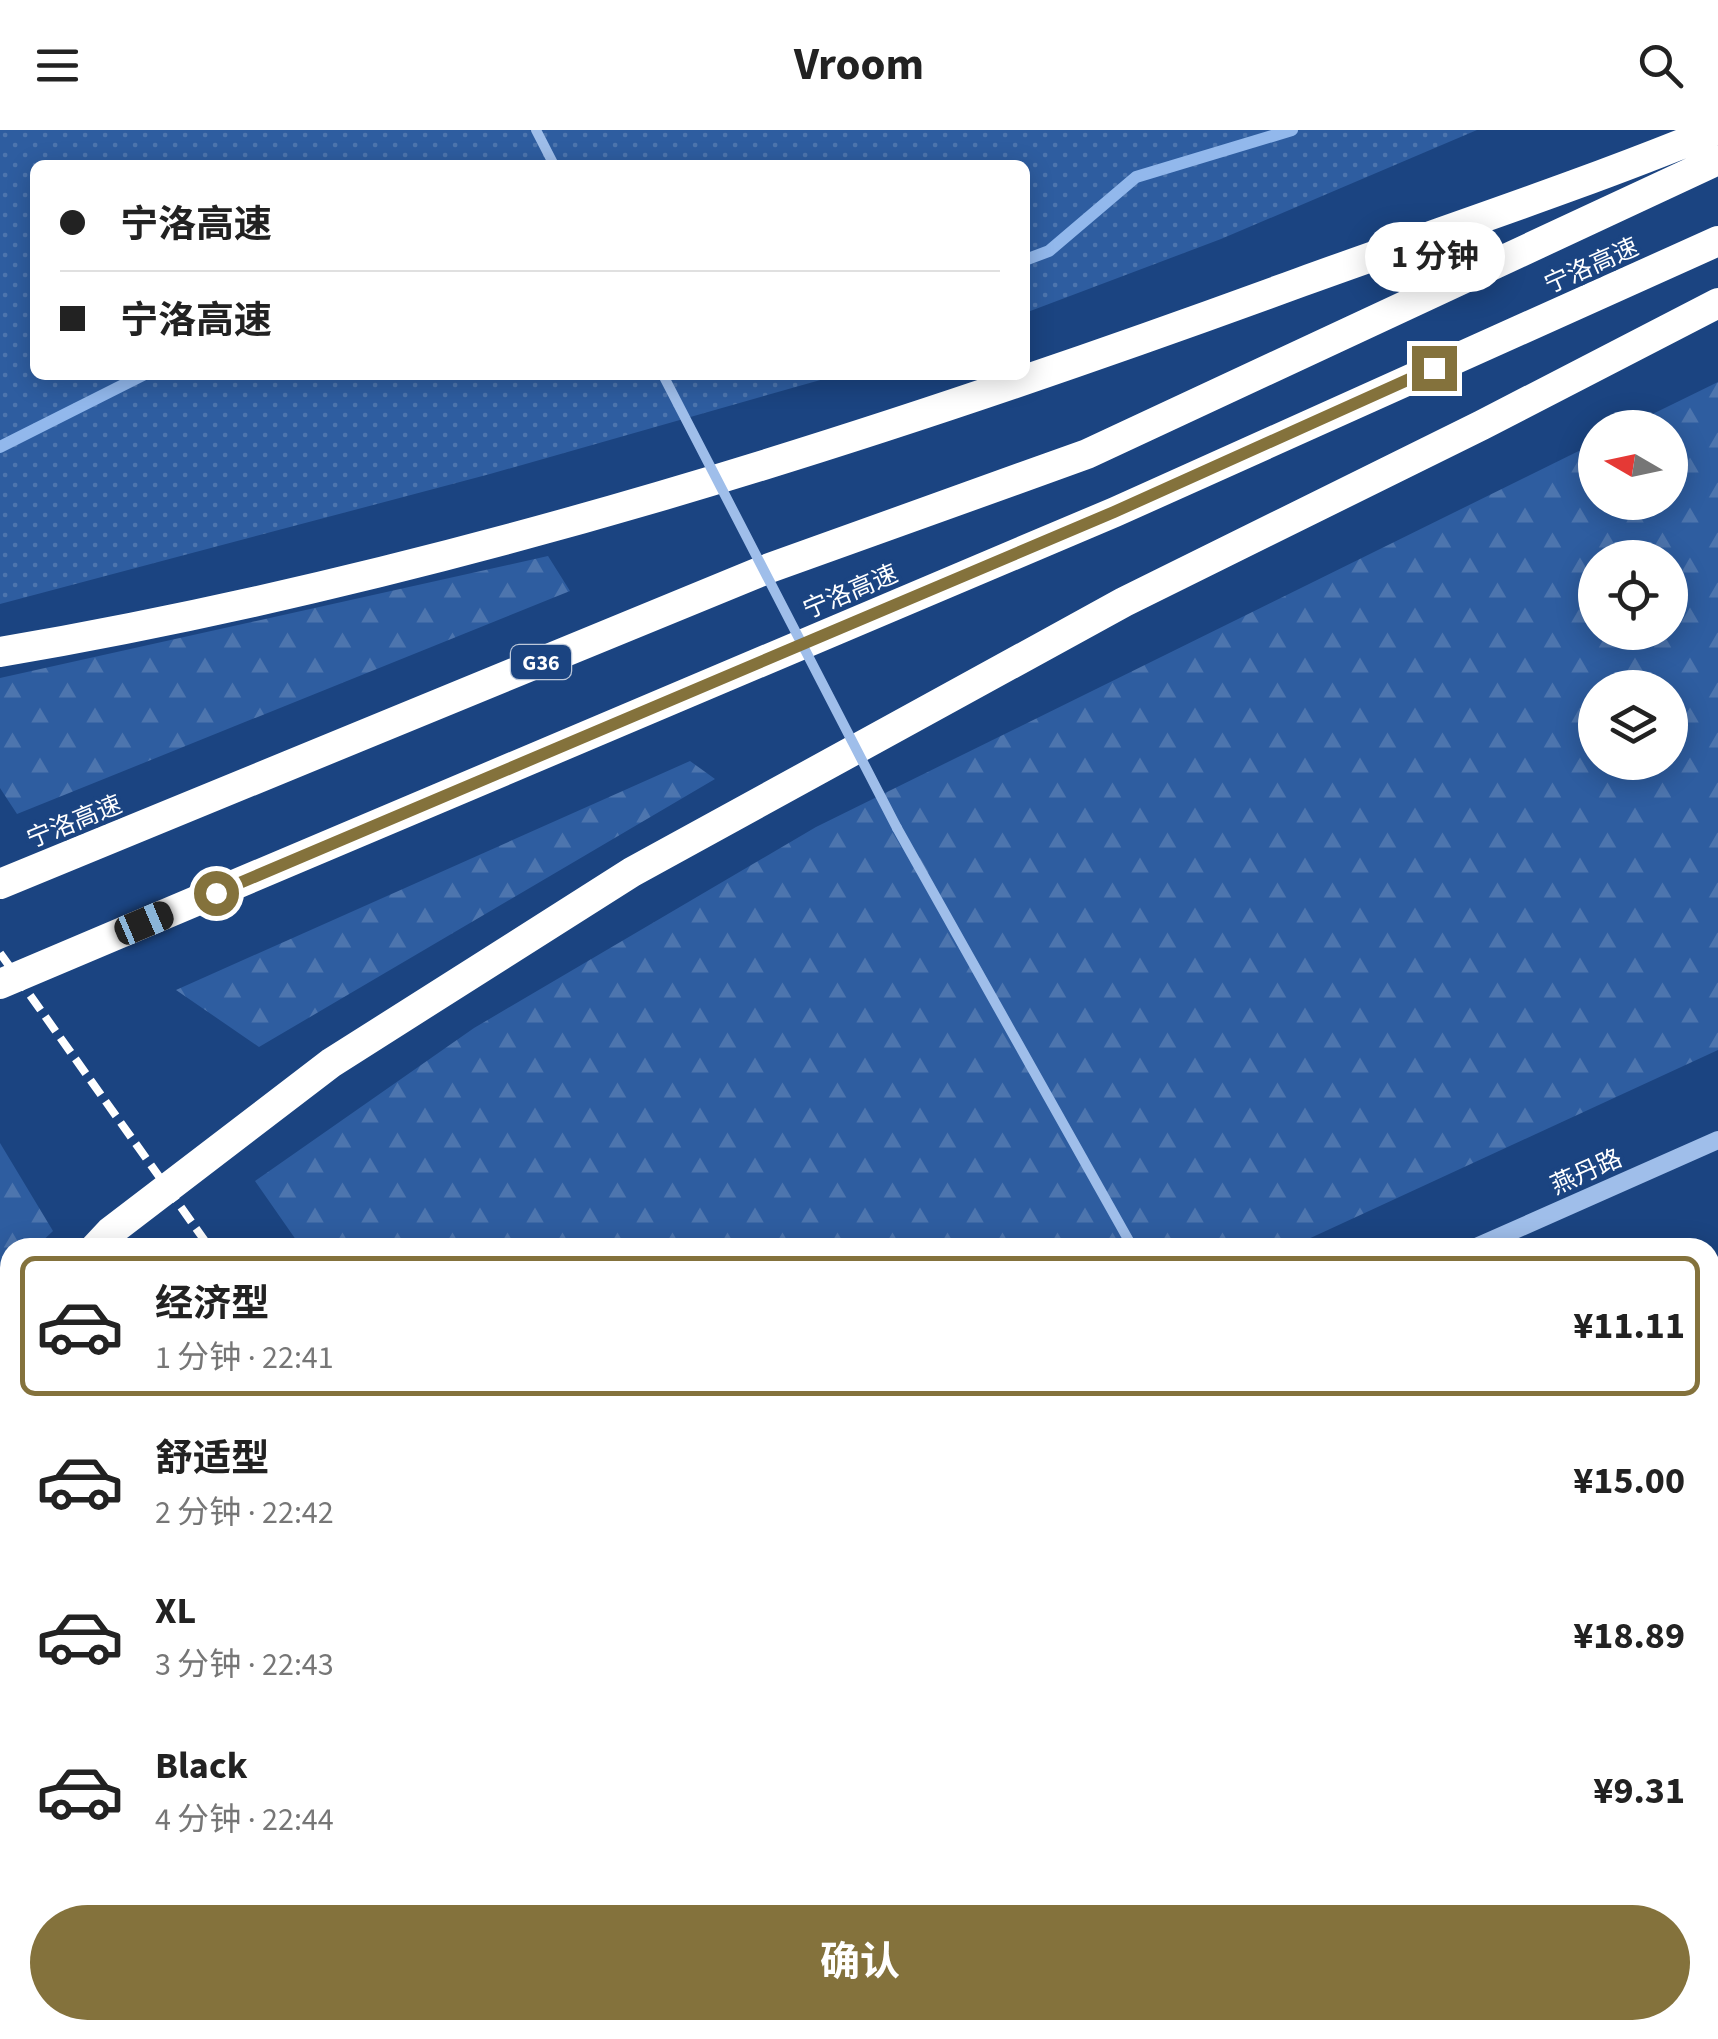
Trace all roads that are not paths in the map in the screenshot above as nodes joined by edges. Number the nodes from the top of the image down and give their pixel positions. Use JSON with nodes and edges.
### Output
{"nodes":[{"id":1,"x":536,"y":130,"type":"edge"},
{"id":2,"x":1716,"y":130,"type":"edge"},
{"id":3,"x":551,"y":160,"type":"edge"},
{"id":4,"x":1718,"y":160,"type":"edge"},
{"id":5,"x":1718,"y":241,"type":"edge"},
{"id":6,"x":1718,"y":303,"type":"edge"},
{"id":7,"x":666,"y":380,"type":"edge"},
{"id":8,"x":0,"y":652,"type":"edge"},
{"id":9,"x":0,"y":884,"type":"edge"},
{"id":10,"x":0,"y":984,"type":"edge"},
{"id":11,"x":1718,"y":1140,"type":"edge"},
{"id":12,"x":104,"y":1238,"type":"edge"},
{"id":13,"x":1127,"y":1238,"type":"edge"},
{"id":14,"x":1497,"y":1238,"type":"edge"}],
"edges":[{"from":1,"to":3,"type":"street"},
{"from":2,"to":8,"type":"highway"},
{"from":4,"to":9,"type":"highway","name":"宁洛高速","number":"G36"},
{"from":5,"to":10,"type":"highway","name":"宁洛高速"},
{"from":6,"to":12,"type":"highway"},
{"from":7,"to":13,"type":"street","bridge":true},
{"from":11,"to":14,"type":"street","name":"燕丹路"}]}
